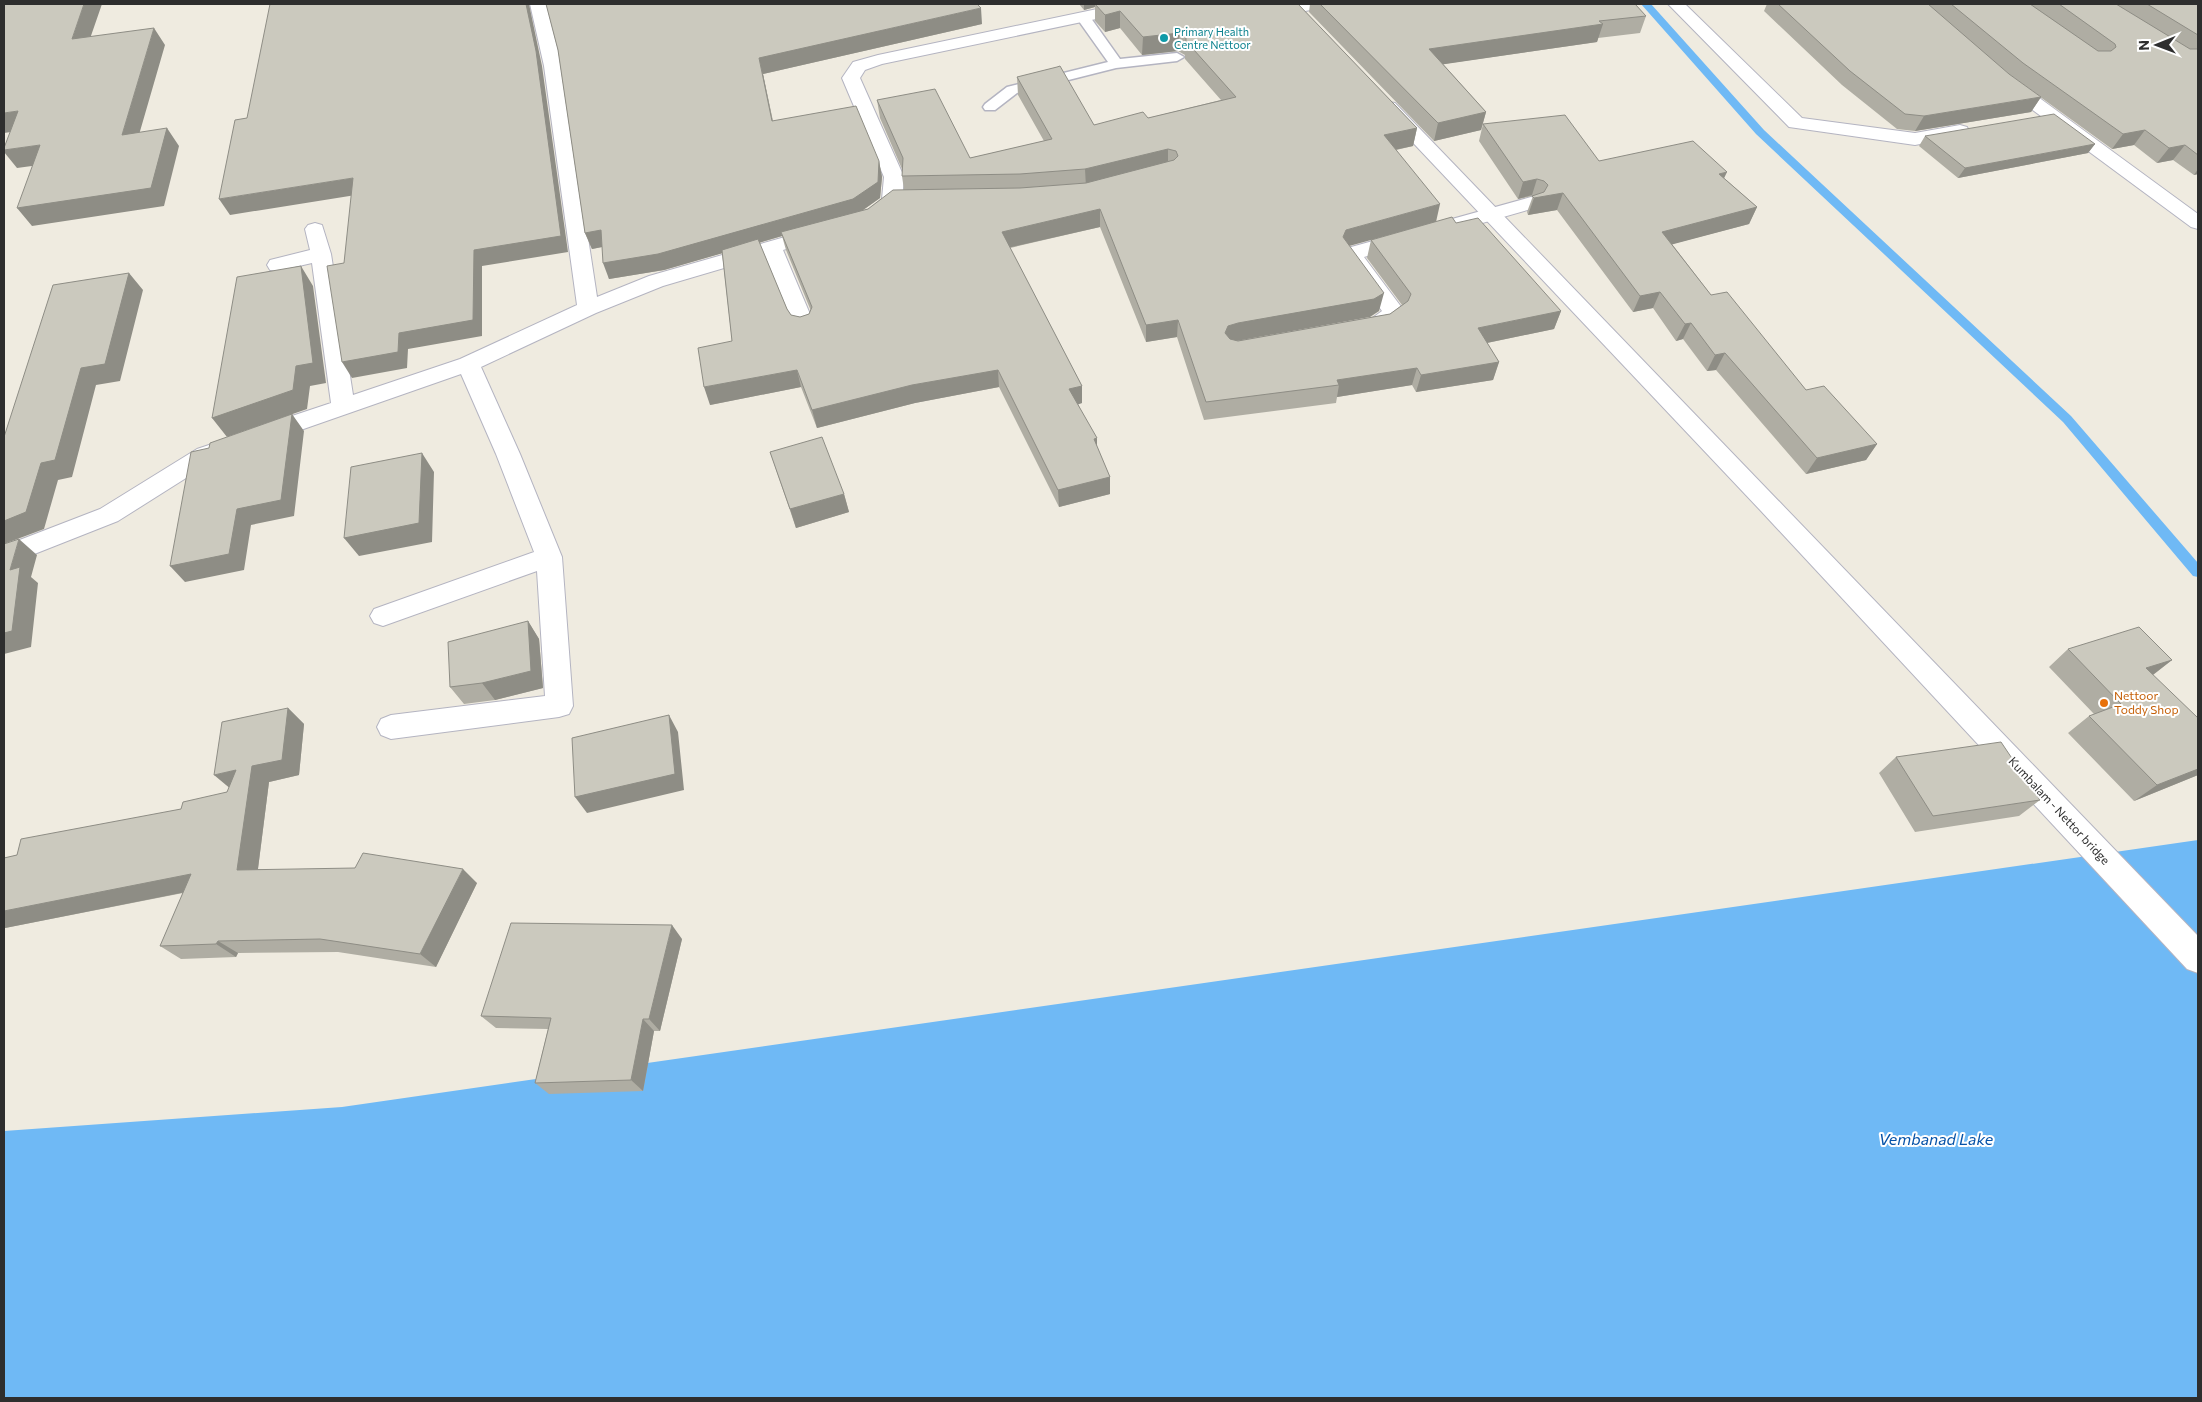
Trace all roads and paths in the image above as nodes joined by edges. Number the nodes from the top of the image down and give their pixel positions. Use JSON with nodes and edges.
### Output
{"nodes":[{"id":1,"x":538,"y":4,"type":"edge"},
{"id":2,"x":1144,"y":4,"type":"edge"},
{"id":3,"x":1676,"y":4,"type":"edge"},
{"id":4,"x":1083,"y":17,"type":"junction"},
{"id":5,"x":1177,"y":57,"type":"edge"},
{"id":6,"x":1116,"y":64,"type":"junction"},
{"id":7,"x":1993,"y":71,"type":"edge"},
{"id":8,"x":1376,"y":93,"type":"edge"},
{"id":9,"x":990,"y":108,"type":"dead end"},
{"id":10,"x":2050,"y":116,"type":"junction"},
{"id":11,"x":2031,"y":119,"type":"edge"},
{"id":12,"x":1973,"y":129,"type":"edge"},
{"id":13,"x":1531,"y":204,"type":"edge"},
{"id":14,"x":1492,"y":213,"type":"junction"},
{"id":15,"x":2198,"y":223,"type":"edge"},
{"id":16,"x":315,"y":229,"type":"dead end"},
{"id":17,"x":771,"y":246,"type":"junction"},
{"id":18,"x":321,"y":254,"type":"junction"},
{"id":19,"x":277,"y":265,"type":"dead end"},
{"id":20,"x":588,"y":308,"type":"junction"},
{"id":21,"x":804,"y":326,"type":"edge"},
{"id":22,"x":1340,"y":332,"type":"edge"},
{"id":23,"x":468,"y":364,"type":"junction"},
{"id":24,"x":343,"y":408,"type":"junction"},
{"id":25,"x":4,"y":556,"type":"edge"},
{"id":26,"x":549,"y":557,"type":"junction"},
{"id":27,"x":383,"y":616,"type":"dead end"},
{"id":28,"x":392,"y":728,"type":"dead end"},
{"id":29,"x":2198,"y":958,"type":"edge"}],
"edges":[{"from":1,"to":20,"type":"street"},
{"from":2,"to":4,"type":"street"},
{"from":3,"to":12,"type":"street"},
{"from":4,"to":6,"type":"lane"},
{"from":4,"to":17,"type":"street"},
{"from":5,"to":6,"type":"lane"},
{"from":6,"to":9,"type":"lane"},
{"from":7,"to":10,"type":"street"},
{"from":8,"to":14,"type":"street","name":"Kumbalam - Nettor bridge"},
{"from":10,"to":11,"type":"street"},
{"from":10,"to":15,"type":"street"},
{"from":13,"to":14,"type":"street"},
{"from":14,"to":22,"type":"street"},
{"from":14,"to":29,"type":"street","name":"Kumbalam - Nettor bridge"},
{"from":16,"to":18,"type":"street"},
{"from":17,"to":20,"type":"street"},
{"from":17,"to":21,"type":"street"},
{"from":18,"to":19,"type":"street"},
{"from":18,"to":24,"type":"street"},
{"from":20,"to":23,"type":"street"},
{"from":23,"to":24,"type":"street"},
{"from":23,"to":26,"type":"street"},
{"from":24,"to":25,"type":"street"},
{"from":26,"to":27,"type":"street"},
{"from":26,"to":28,"type":"street"}]}
